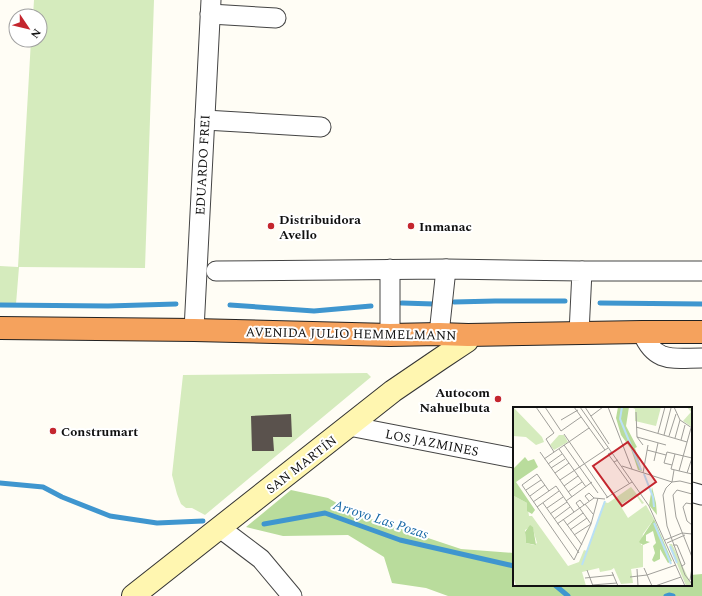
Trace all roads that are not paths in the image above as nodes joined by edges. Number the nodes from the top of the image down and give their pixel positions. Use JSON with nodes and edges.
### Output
{"nodes":[{"id":1,"x":210,"y":7,"type":"edge"},
{"id":2,"x":276,"y":18,"type":"dead end"},
{"id":3,"x":205,"y":120,"type":"junction"},
{"id":4,"x":321,"y":127,"type":"dead end"},
{"id":5,"x":390,"y":269,"type":"junction"},
{"id":6,"x":446,"y":269,"type":"junction"},
{"id":7,"x":216,"y":271,"type":"dead end"},
{"id":8,"x":582,"y":271,"type":"junction"},
{"id":9,"x":702,"y":271,"type":"edge"},
{"id":10,"x":0,"y":328,"type":"edge"},
{"id":11,"x":194,"y":330,"type":"junction"},
{"id":12,"x":642,"y":332,"type":"junction"},
{"id":13,"x":702,"y":332,"type":"edge"},
{"id":14,"x":579,"y":333,"type":"junction"},
{"id":15,"x":439,"y":334,"type":"junction"},
{"id":16,"x":390,"y":335,"type":"junction"},
{"id":17,"x":468,"y":335,"type":"junction"},
{"id":18,"x":702,"y":358,"type":"edge"},
{"id":19,"x":349,"y":426,"type":"junction"},
{"id":20,"x":513,"y":458,"type":"edge"},
{"id":21,"x":692,"y":492,"type":"edge"},
{"id":22,"x":702,"y":495,"type":"edge"},
{"id":23,"x":220,"y":528,"type":"junction"},
{"id":24,"x":133,"y":596,"type":"edge"},
{"id":25,"x":292,"y":596,"type":"edge"}],
"edges":[{"from":1,"to":2,"type":"street"},
{"from":1,"to":3,"type":"street","name":"EDUARDO FREI"},
{"from":3,"to":4,"type":"street"},
{"from":3,"to":11,"type":"street","name":"EDUARDO FREI"},
{"from":5,"to":6,"type":"street"},
{"from":5,"to":7,"type":"street"},
{"from":5,"to":16,"type":"street"},
{"from":6,"to":8,"type":"street"},
{"from":6,"to":15,"type":"street"},
{"from":8,"to":9,"type":"street"},
{"from":8,"to":14,"type":"street"},
{"from":10,"to":11,"type":"highway","name":"AVENIDA JULIO HEMMELMANN"},
{"from":11,"to":16,"type":"highway","name":"AVENIDA JULIO HEMMELMANN"},
{"from":12,"to":13,"type":"highway","name":"AVENIDA JULIO HEMMELMANN"},
{"from":12,"to":14,"type":"highway","name":"AVENIDA JULIO HEMMELMANN"},
{"from":12,"to":18,"type":"street"},
{"from":14,"to":17,"type":"highway","name":"AVENIDA JULIO HEMMELMANN"},
{"from":15,"to":16,"type":"highway","name":"AVENIDA JULIO HEMMELMANN"},
{"from":15,"to":17,"type":"highway","name":"AVENIDA JULIO HEMMELMANN"},
{"from":17,"to":19,"type":"street","name":"SAN MARTÍN"},
{"from":19,"to":20,"type":"street","name":"LOS JAZMINES"},
{"from":19,"to":23,"type":"street","name":"SAN MARTÍN"},
{"from":21,"to":22,"type":"street"},
{"from":23,"to":24,"type":"street","name":"SAN MARTÍN"},
{"from":23,"to":25,"type":"street"}]}
